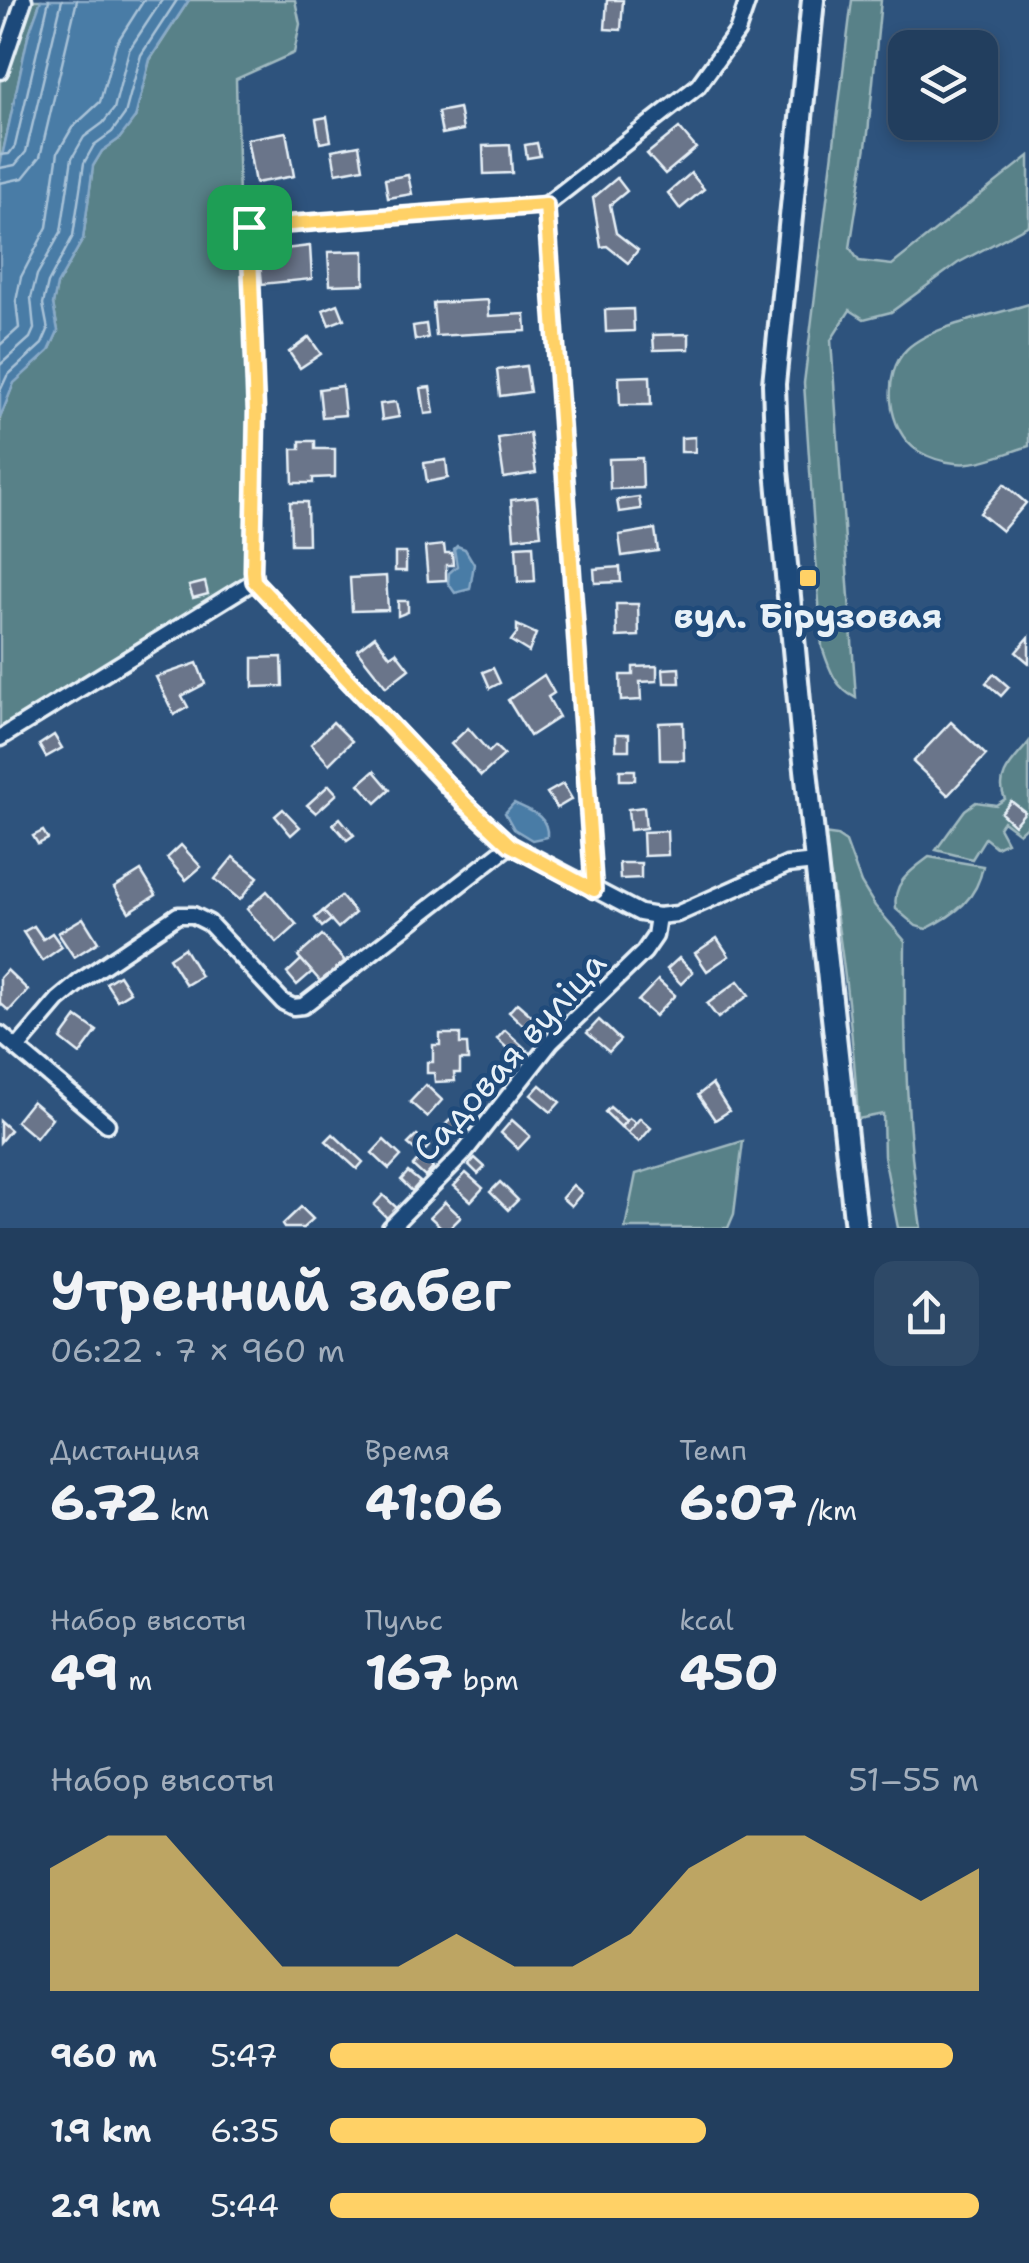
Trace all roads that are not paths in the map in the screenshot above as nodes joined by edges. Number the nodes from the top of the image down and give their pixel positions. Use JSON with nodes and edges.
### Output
{"nodes":[{"id":1,"x":24,"y":0,"type":"edge"},
{"id":2,"x":748,"y":0,"type":"edge"},
{"id":3,"x":814,"y":0,"type":"edge"},
{"id":4,"x":0,"y":71,"type":"edge"},
{"id":5,"x":546,"y":205,"type":"junction"},
{"id":6,"x":254,"y":581,"type":"junction"},
{"id":7,"x":0,"y":738,"type":"edge"},
{"id":8,"x":510,"y":845,"type":"junction"},
{"id":9,"x":815,"y":862,"type":"junction"},
{"id":10,"x":594,"y":890,"type":"junction"},
{"id":11,"x":658,"y":916,"type":"junction"},
{"id":12,"x":0,"y":1034,"type":"edge"},
{"id":13,"x":17,"y":1048,"type":"junction"},
{"id":14,"x":106,"y":1124,"type":"dead end"},
{"id":15,"x":390,"y":1228,"type":"edge"},
{"id":16,"x":856,"y":1228,"type":"edge"}],
"edges":[{"from":1,"to":4,"type":"street"},
{"from":2,"to":5,"type":"street"},
{"from":3,"to":9,"type":"main road"},
{"from":5,"to":6,"type":"street"},
{"from":5,"to":10,"type":"street"},
{"from":6,"to":7,"type":"street"},
{"from":6,"to":8,"type":"street"},
{"from":8,"to":10,"type":"street"},
{"from":8,"to":13,"type":"street"},
{"from":9,"to":11,"type":"street"},
{"from":9,"to":16,"type":"main road"},
{"from":10,"to":11,"type":"street"},
{"from":11,"to":15,"type":"street","name":"Садовая вуліца"},
{"from":12,"to":13,"type":"street"},
{"from":13,"to":14,"type":"street"}]}
